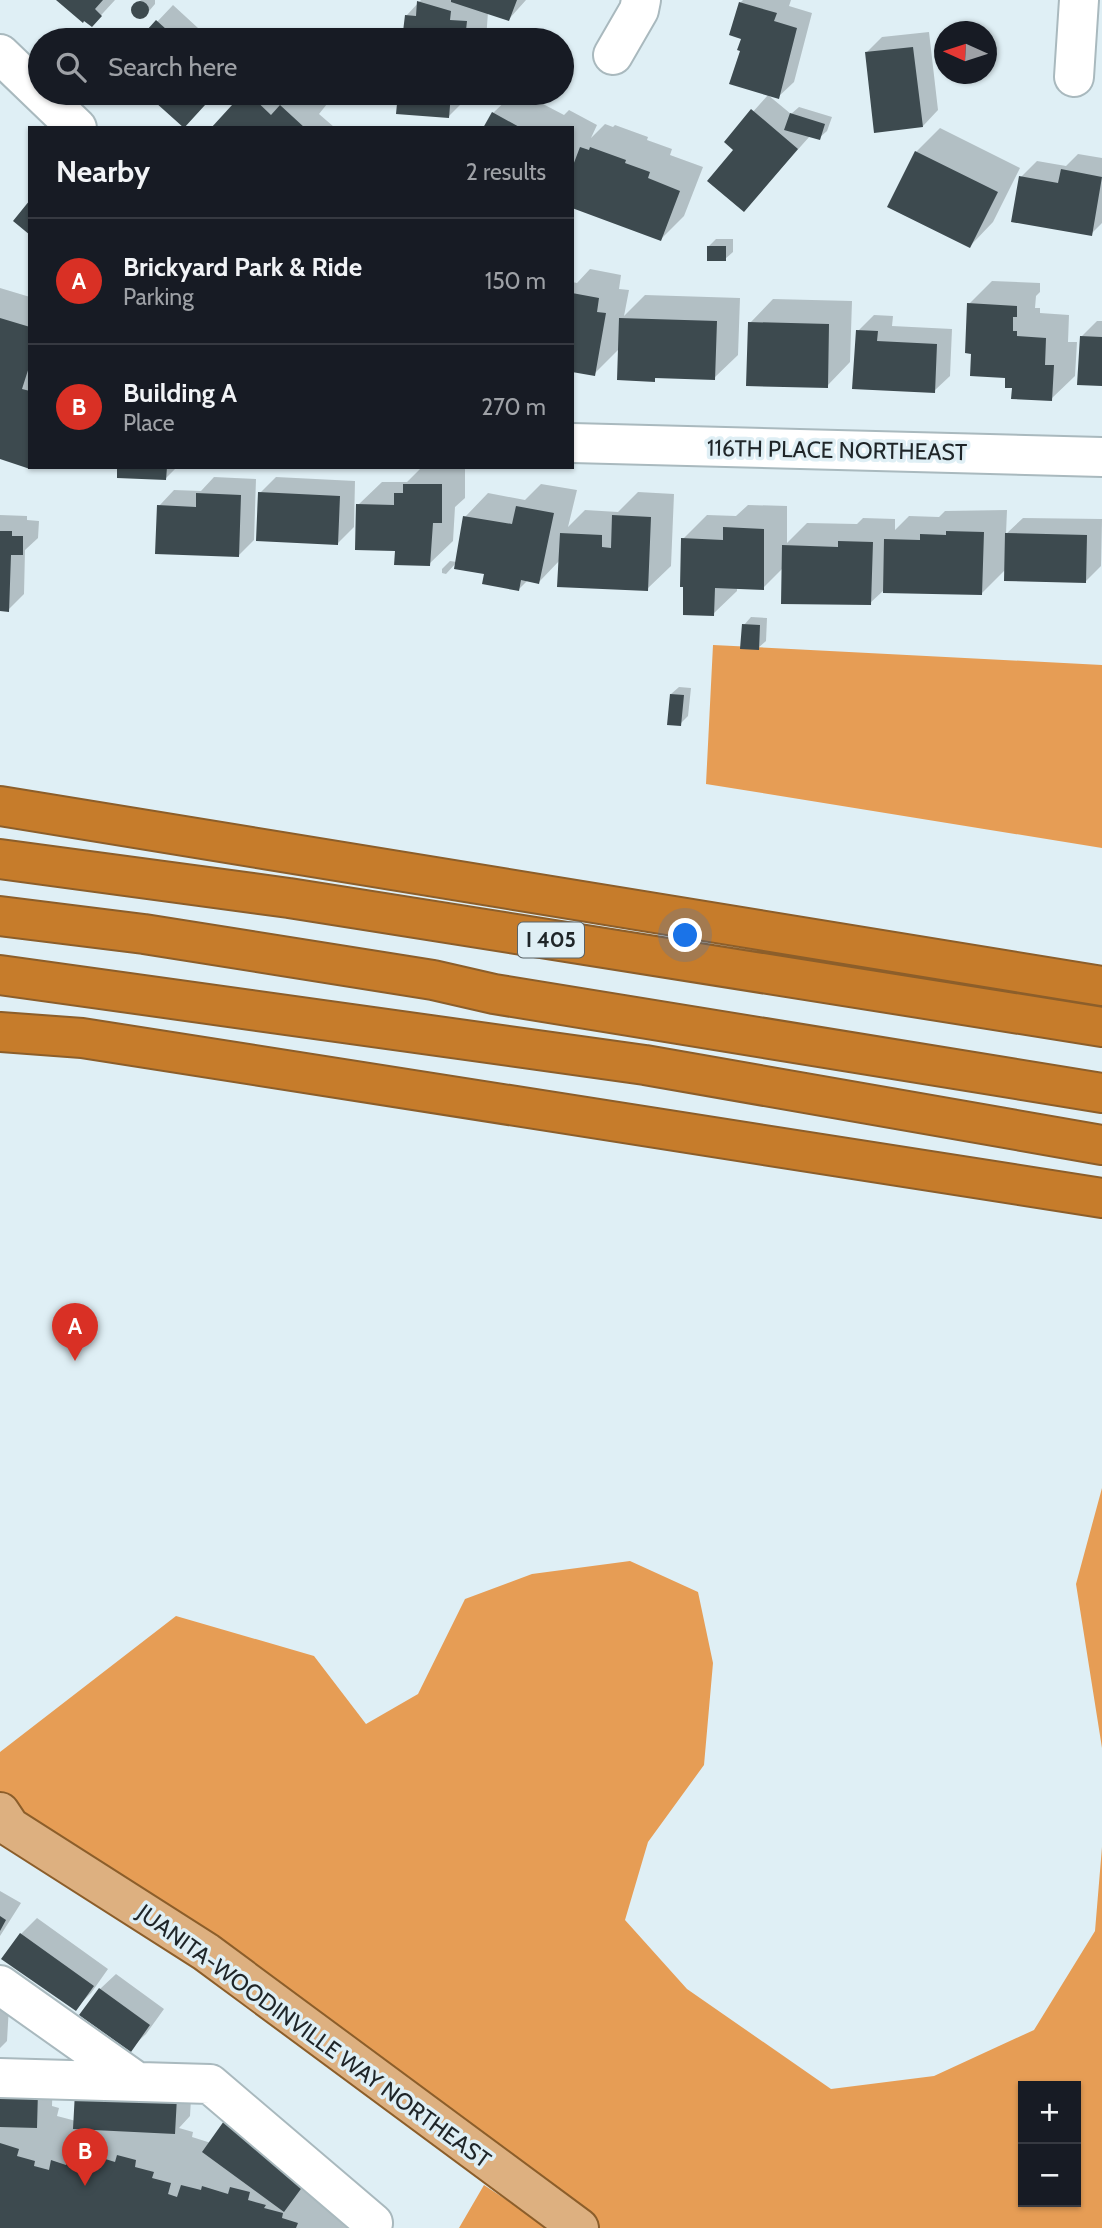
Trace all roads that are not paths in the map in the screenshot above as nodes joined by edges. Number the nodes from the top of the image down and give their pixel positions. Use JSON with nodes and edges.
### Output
{"nodes":[{"id":1,"x":642,"y":0,"type":"edge"},
{"id":2,"x":1079,"y":0,"type":"edge"},
{"id":3,"x":0,"y":54,"type":"edge"},
{"id":4,"x":613,"y":55,"type":"dead end"},
{"id":5,"x":1073,"y":77,"type":"dead end"},
{"id":6,"x":28,"y":81,"type":"edge"},
{"id":7,"x":53,"y":105,"type":"edge"},
{"id":8,"x":75,"y":126,"type":"edge"},
{"id":9,"x":574,"y":443,"type":"edge"},
{"id":10,"x":1102,"y":457,"type":"edge"},
{"id":11,"x":0,"y":806,"type":"edge"},
{"id":12,"x":0,"y":816,"type":"edge"},
{"id":13,"x":164,"y":833,"type":"junction"},
{"id":14,"x":0,"y":859,"type":"edge"},
{"id":15,"x":0,"y":916,"type":"edge"},
{"id":16,"x":0,"y":975,"type":"edge"},
{"id":17,"x":433,"y":980,"type":"junction"},
{"id":18,"x":1102,"y":986,"type":"edge"},
{"id":19,"x":334,"y":1022,"type":"junction"},
{"id":20,"x":1102,"y":1027,"type":"edge"},
{"id":21,"x":0,"y":1032,"type":"edge"},
{"id":22,"x":1102,"y":1093,"type":"edge"},
{"id":23,"x":1102,"y":1145,"type":"edge"},
{"id":24,"x":1102,"y":1198,"type":"edge"},
{"id":25,"x":3,"y":1821,"type":"edge"},
{"id":26,"x":0,"y":1985,"type":"edge"},
{"id":27,"x":0,"y":2078,"type":"edge"},
{"id":28,"x":137,"y":2082,"type":"junction"},
{"id":29,"x":370,"y":2228,"type":"edge"},
{"id":30,"x":579,"y":2228,"type":"edge"}],
"edges":[{"from":1,"to":4,"type":"street"},
{"from":2,"to":5,"type":"street"},
{"from":3,"to":6,"type":"street"},
{"from":7,"to":8,"type":"street"},
{"from":9,"to":10,"type":"street","name":"116TH PLACE NORTHEAST"},
{"from":11,"to":13,"type":"highway"},
{"from":12,"to":13,"type":"highway","number":"I 405"},
{"from":13,"to":18,"type":"highway","number":"I 405"},
{"from":14,"to":20,"type":"highway","number":"I 405"},
{"from":15,"to":17,"type":"highway"},
{"from":16,"to":19,"type":"highway"},
{"from":17,"to":19,"type":"highway"},
{"from":17,"to":22,"type":"highway"},
{"from":19,"to":23,"type":"highway"},
{"from":21,"to":24,"type":"highway"},
{"from":25,"to":30,"type":"main road","name":"JUANITA-WOODINVILLE WAY NORTHEAST"},
{"from":26,"to":28,"type":"street"},
{"from":27,"to":28,"type":"street"},
{"from":28,"to":29,"type":"street"}]}
